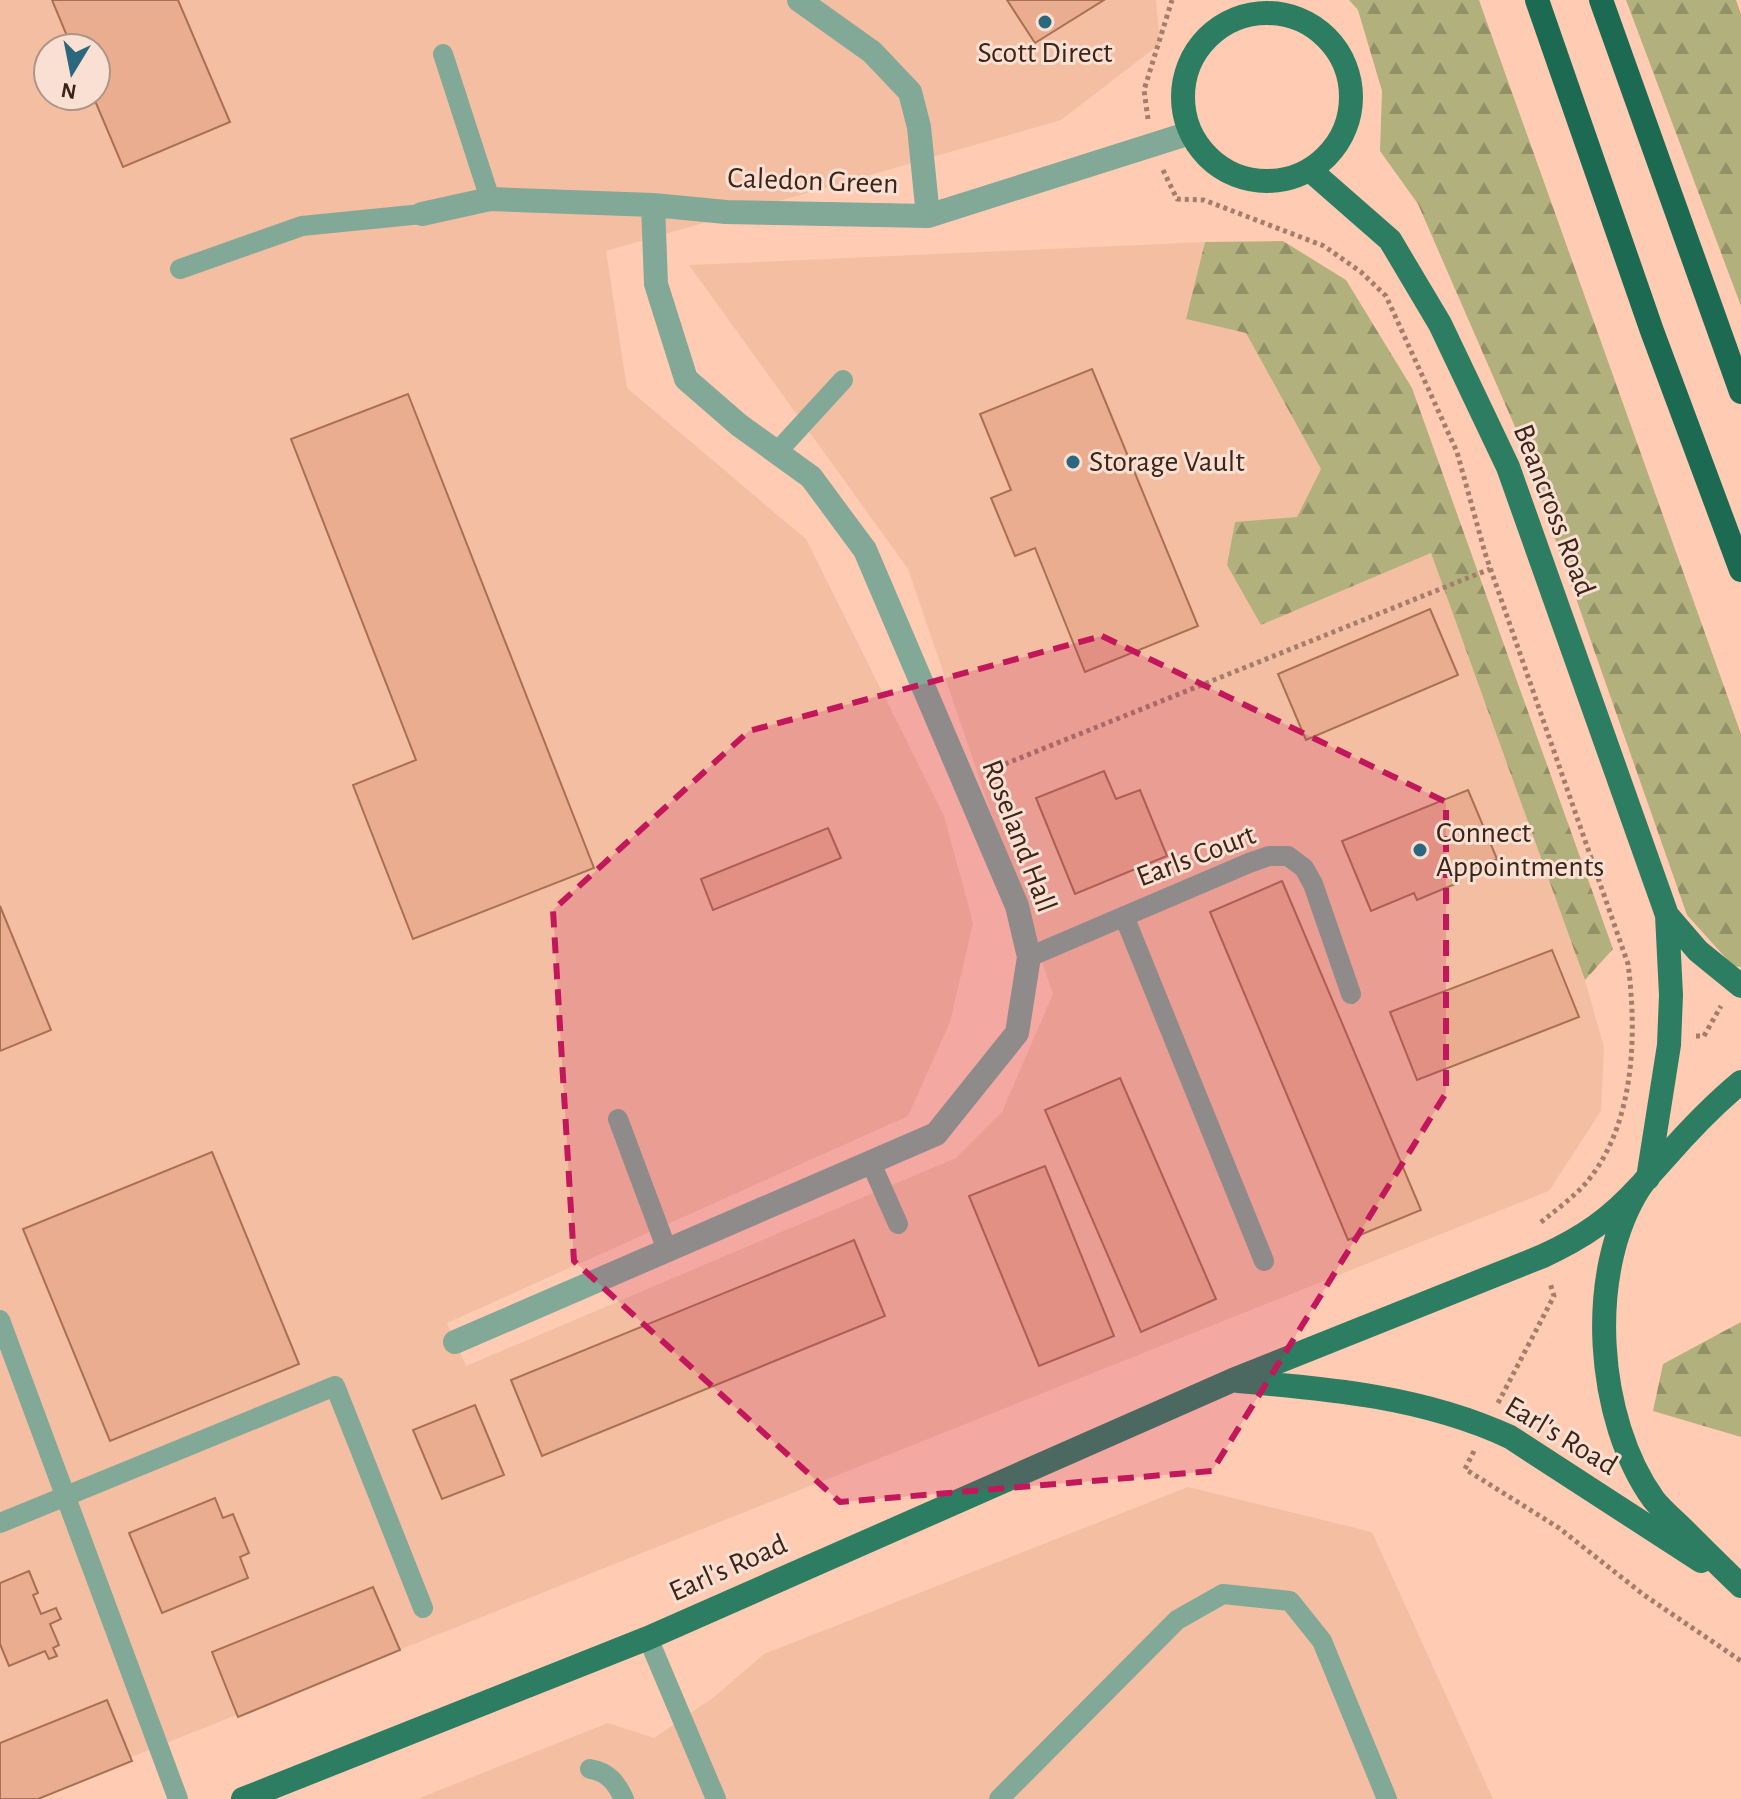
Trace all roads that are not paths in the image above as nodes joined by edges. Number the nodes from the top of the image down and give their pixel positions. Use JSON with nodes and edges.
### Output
{"nodes":[{"id":1,"x":799,"y":0,"type":"edge"},
{"id":2,"x":1537,"y":0,"type":"edge"},
{"id":3,"x":1601,"y":0,"type":"edge"},
{"id":4,"x":1259,"y":6,"type":"edge"},
{"id":5,"x":443,"y":54,"type":"dead end"},
{"id":6,"x":1190,"y":133,"type":"junction"},
{"id":7,"x":1310,"y":170,"type":"junction"},
{"id":8,"x":490,"y":199,"type":"junction"},
{"id":9,"x":653,"y":205,"type":"junction"},
{"id":10,"x":422,"y":214,"type":"joint"},
{"id":11,"x":928,"y":216,"type":"junction"},
{"id":12,"x":180,"y":269,"type":"dead end"},
{"id":13,"x":843,"y":380,"type":"dead end"},
{"id":14,"x":1741,"y":392,"type":"edge"},
{"id":15,"x":777,"y":452,"type":"junction"},
{"id":16,"x":1741,"y":570,"type":"edge"},
{"id":17,"x":1667,"y":915,"type":"junction"},
{"id":18,"x":1124,"y":916,"type":"junction"},
{"id":19,"x":1029,"y":957,"type":"junction"},
{"id":20,"x":1741,"y":986,"type":"edge"},
{"id":21,"x":1351,"y":994,"type":"dead end"},
{"id":22,"x":1741,"y":1082,"type":"edge"},
{"id":23,"x":618,"y":1119,"type":"dead end"},
{"id":24,"x":871,"y":1163,"type":"junction"},
{"id":25,"x":1644,"y":1182,"type":"junction"},
{"id":26,"x":898,"y":1224,"type":"dead end"},
{"id":27,"x":667,"y":1250,"type":"junction"},
{"id":28,"x":1264,"y":1261,"type":"dead end"},
{"id":29,"x":0,"y":1320,"type":"edge"},
{"id":30,"x":455,"y":1342,"type":"dead end"},
{"id":31,"x":1233,"y":1380,"type":"junction"},
{"id":32,"x":66,"y":1497,"type":"junction"},
{"id":33,"x":0,"y":1523,"type":"edge"},
{"id":34,"x":1741,"y":1586,"type":"edge"},
{"id":35,"x":423,"y":1608,"type":"dead end"},
{"id":36,"x":648,"y":1638,"type":"junction"},
{"id":37,"x":590,"y":1769,"type":"dead end"},
{"id":38,"x":178,"y":1799,"type":"edge"},
{"id":39,"x":243,"y":1799,"type":"edge"},
{"id":40,"x":624,"y":1799,"type":"edge"},
{"id":41,"x":716,"y":1799,"type":"edge"},
{"id":42,"x":999,"y":1799,"type":"edge"},
{"id":43,"x":1387,"y":1799,"type":"edge"}],
"edges":[{"from":1,"to":11,"type":"street"},
{"from":2,"to":16,"type":"highway"},
{"from":3,"to":14,"type":"highway"},
{"from":4,"to":6,"type":"main road"},
{"from":4,"to":7,"type":"main road"},
{"from":5,"to":8,"type":"lane"},
{"from":6,"to":7,"type":"main road"},
{"from":6,"to":11,"type":"street","name":"Caledon Green"},
{"from":7,"to":17,"type":"main road","name":"Beancross Road"},
{"from":8,"to":9,"type":"street","name":"Caledon Green"},
{"from":8,"to":10,"type":"street","name":"Caledon Green"},
{"from":9,"to":11,"type":"street","name":"Caledon Green"},
{"from":9,"to":15,"type":"street","name":"Roseland Hall"},
{"from":10,"to":12,"type":"lane"},
{"from":13,"to":15,"type":"lane"},
{"from":15,"to":19,"type":"street","name":"Roseland Hall"},
{"from":17,"to":20,"type":"main road","name":"Beancross Road"},
{"from":17,"to":25,"type":"main road","name":"Beancross Road"},
{"from":18,"to":19,"type":"lane","name":"Earls Court"},
{"from":18,"to":21,"type":"lane","name":"Earls Court"},
{"from":18,"to":28,"type":"lane"},
{"from":19,"to":24,"type":"street","name":"Roseland Hall"},
{"from":22,"to":25,"type":"main road"},
{"from":23,"to":27,"type":"lane"},
{"from":24,"to":26,"type":"lane"},
{"from":24,"to":27,"type":"street","name":"Roseland Hall"},
{"from":25,"to":31,"type":"main road","name":"Earl's Road"},
{"from":25,"to":34,"type":"main road"},
{"from":27,"to":30,"type":"street","name":"Roseland Hall"},
{"from":29,"to":32,"type":"lane"},
{"from":31,"to":34,"type":"main road","name":"Earl's Road"},
{"from":31,"to":36,"type":"main road","name":"Earl's Road"},
{"from":32,"to":33,"type":"lane"},
{"from":32,"to":35,"type":"lane"},
{"from":32,"to":38,"type":"lane"},
{"from":36,"to":39,"type":"main road","name":"Earl's Road"},
{"from":36,"to":41,"type":"lane"},
{"from":37,"to":40,"type":"lane"},
{"from":42,"to":43,"type":"lane"}]}
